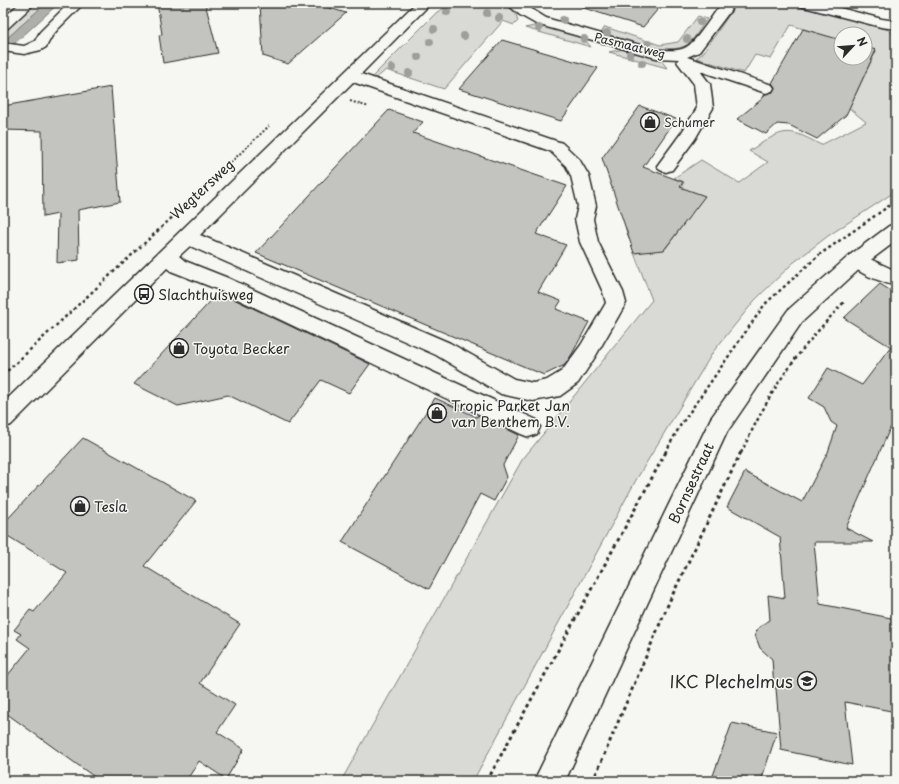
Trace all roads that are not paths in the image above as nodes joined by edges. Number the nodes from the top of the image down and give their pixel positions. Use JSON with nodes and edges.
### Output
{"nodes":[{"id":1,"x":28,"y":3,"type":"edge"},
{"id":2,"x":77,"y":3,"type":"edge"},
{"id":3,"x":424,"y":3,"type":"edge"},
{"id":4,"x":513,"y":3,"type":"edge"},
{"id":5,"x":729,"y":3,"type":"edge"},
{"id":6,"x":805,"y":3,"type":"edge"},
{"id":7,"x":3,"y":24,"type":"edge"},
{"id":8,"x":896,"y":25,"type":"edge"},
{"id":9,"x":7,"y":48,"type":"edge"},
{"id":10,"x":682,"y":59,"type":"junction"},
{"id":11,"x":349,"y":75,"type":"junction"},
{"id":12,"x":766,"y":88,"type":"dead end"},
{"id":13,"x":666,"y":166,"type":"dead end"},
{"id":14,"x":896,"y":231,"type":"edge"},
{"id":15,"x":187,"y":237,"type":"junction"},
{"id":16,"x":167,"y":257,"type":"junction"},
{"id":17,"x":857,"y":260,"type":"junction"},
{"id":18,"x":896,"y":279,"type":"edge"},
{"id":19,"x":3,"y":418,"type":"edge"},
{"id":20,"x":529,"y":426,"type":"dead end"},
{"id":21,"x":549,"y":781,"type":"edge"}],
"edges":[{"from":1,"to":7,"type":"street"},
{"from":2,"to":9,"type":"street"},
{"from":3,"to":11,"type":"street","name":"Wegtersweg"},
{"from":4,"to":10,"type":"street","name":"Pasmaatweg"},
{"from":5,"to":10,"type":"street","name":"Pasmaatweg"},
{"from":6,"to":8,"type":"street"},
{"from":10,"to":12,"type":"street"},
{"from":10,"to":13,"type":"street"},
{"from":11,"to":15,"type":"street","name":"Wegtersweg"},
{"from":11,"to":15,"type":"street"},
{"from":14,"to":17,"type":"street","name":"Bornsestraat"},
{"from":15,"to":16,"type":"street","name":"Wegtersweg"},
{"from":16,"to":19,"type":"street","name":"Wegtersweg"},
{"from":16,"to":20,"type":"street"},
{"from":17,"to":18,"type":"street"},
{"from":17,"to":21,"type":"street","name":"Bornsestraat"}]}
